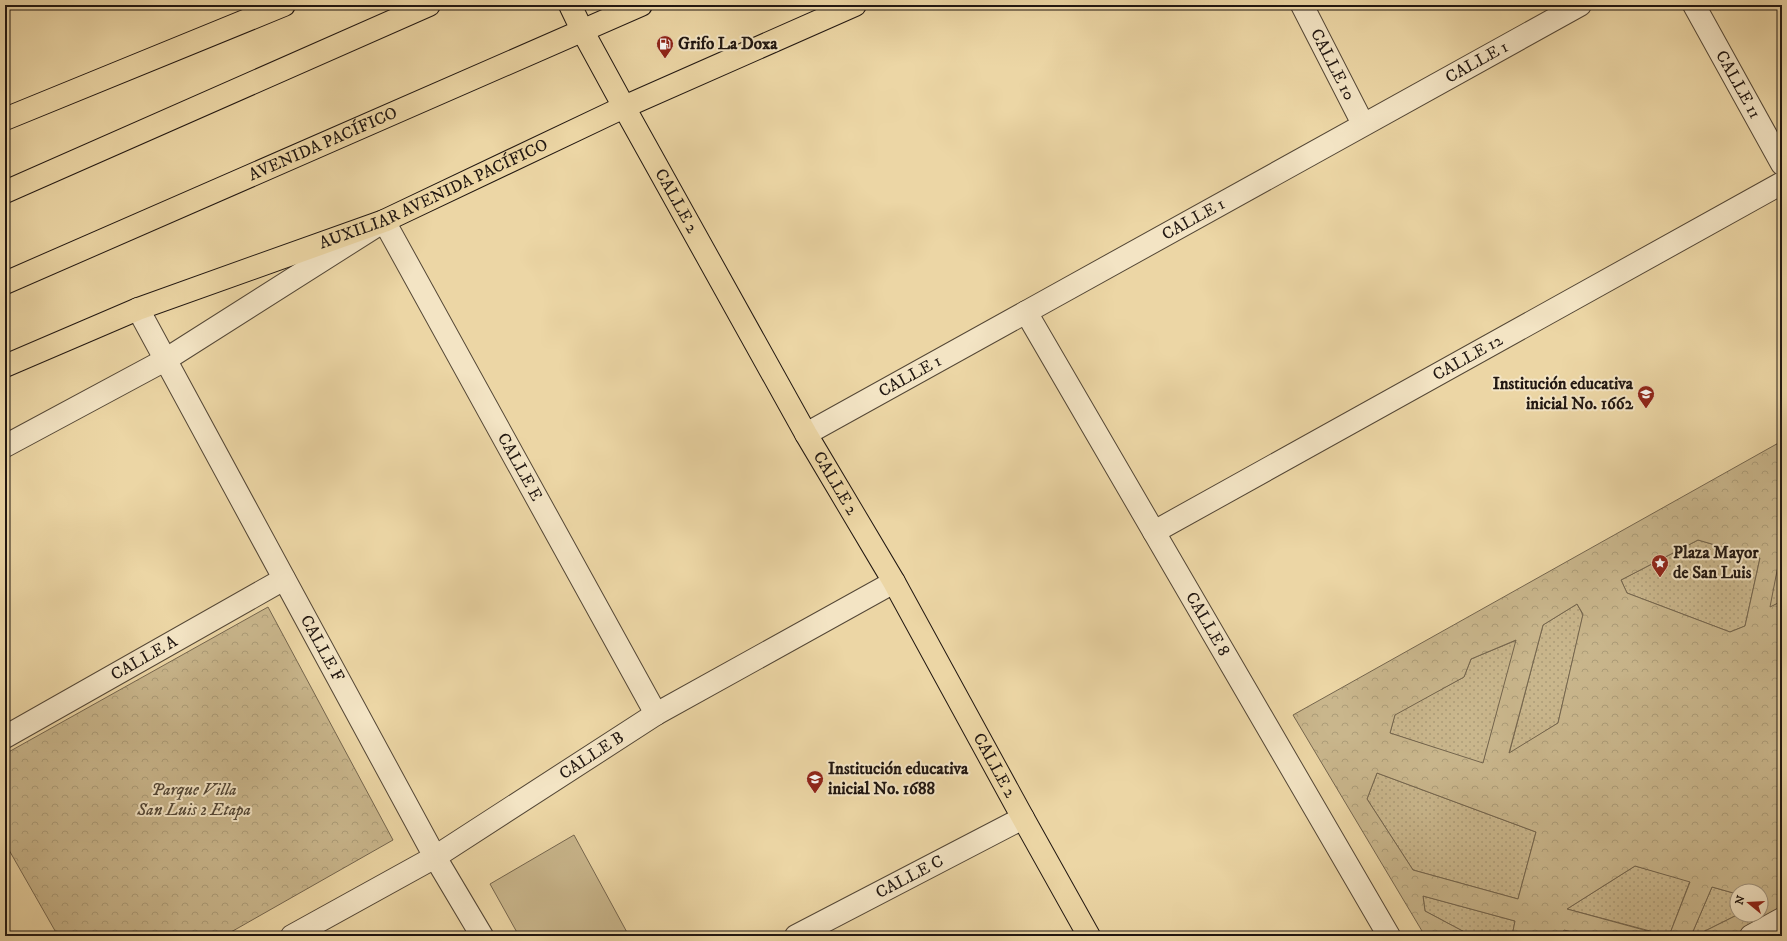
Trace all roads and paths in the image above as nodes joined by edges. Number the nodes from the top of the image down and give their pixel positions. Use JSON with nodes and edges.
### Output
{"nodes":[{"id":1,"x":284,"y":5,"type":"edge"},
{"id":2,"x":429,"y":5,"type":"edge"},
{"id":3,"x":570,"y":5,"type":"edge"},
{"id":4,"x":641,"y":5,"type":"edge"},
{"id":5,"x":855,"y":5,"type":"edge"},
{"id":6,"x":1302,"y":5,"type":"edge"},
{"id":7,"x":1580,"y":5,"type":"edge"},
{"id":8,"x":1694,"y":5,"type":"edge"},
{"id":9,"x":582,"y":30,"type":"junction"},
{"id":10,"x":624,"y":106,"type":"junction"},
{"id":11,"x":5,"y":120,"type":"edge"},
{"id":12,"x":1363,"y":124,"type":"junction"},
{"id":13,"x":1782,"y":164,"type":"edge"},
{"id":14,"x":1782,"y":183,"type":"edge"},
{"id":15,"x":5,"y":192,"type":"edge"},
{"id":16,"x":384,"y":221,"type":"junction"},
{"id":17,"x":5,"y":283,"type":"edge"},
{"id":18,"x":138,"y":309,"type":"junction"},
{"id":19,"x":1026,"y":312,"type":"junction"},
{"id":20,"x":165,"y":360,"type":"junction"},
{"id":21,"x":5,"y":366,"type":"edge"},
{"id":22,"x":806,"y":434,"type":"junction"},
{"id":23,"x":5,"y":446,"type":"edge"},
{"id":24,"x":1154,"y":532,"type":"junction"},
{"id":25,"x":284,"y":579,"type":"junction"},
{"id":26,"x":894,"y":582,"type":"junction"},
{"id":27,"x":656,"y":714,"type":"junction"},
{"id":28,"x":5,"y":737,"type":"edge"},
{"id":29,"x":1023,"y":818,"type":"junction"},
{"id":30,"x":435,"y":857,"type":"junction"},
{"id":31,"x":1782,"y":919,"type":"edge"},
{"id":32,"x":292,"y":936,"type":"edge"},
{"id":33,"x":482,"y":936,"type":"edge"},
{"id":34,"x":796,"y":936,"type":"edge"},
{"id":35,"x":1089,"y":936,"type":"edge"},
{"id":36,"x":1389,"y":936,"type":"edge"},
{"id":37,"x":1752,"y":936,"type":"edge"}],
"edges":[{"from":1,"to":11,"type":"main road"},
{"from":2,"to":15,"type":"main road"},
{"from":3,"to":9,"type":"main road","name":"CALLE 2"},
{"from":4,"to":9,"type":"main road","name":"AVENIDA PACÍFICO"},
{"from":5,"to":10,"type":"main road","name":"AUXILIAR AVENIDA PACÍFICO"},
{"from":6,"to":12,"type":"street","name":"CALLE 10"},
{"from":7,"to":12,"type":"street","name":"CALLE 1"},
{"from":8,"to":13,"type":"street","name":"CALLE 11"},
{"from":9,"to":10,"type":"main road","name":"CALLE 2"},
{"from":9,"to":17,"type":"main road","name":"AVENIDA PACÍFICO"},
{"from":10,"to":16,"type":"main road","name":"AUXILIAR AVENIDA PACÍFICO"},
{"from":10,"to":22,"type":"main road","name":"CALLE 2"},
{"from":12,"to":19,"type":"street","name":"CALLE 1"},
{"from":14,"to":24,"type":"street","name":"CALLE 12"},
{"from":16,"to":18,"type":"main road","name":"AUXILIAR AVENIDA PACÍFICO"},
{"from":16,"to":20,"type":"street"},
{"from":16,"to":27,"type":"street","name":"CALLE E"},
{"from":18,"to":20,"type":"street","name":"CALLE F"},
{"from":18,"to":21,"type":"main road","name":"AUXILIAR AVENIDA PACÍFICO"},
{"from":19,"to":22,"type":"street","name":"CALLE 1"},
{"from":19,"to":24,"type":"street","name":"CALLE 8"},
{"from":20,"to":23,"type":"street"},
{"from":20,"to":25,"type":"street","name":"CALLE F"},
{"from":22,"to":26,"type":"main road","name":"CALLE 2"},
{"from":24,"to":36,"type":"street","name":"CALLE 8"},
{"from":25,"to":28,"type":"street","name":"CALLE A"},
{"from":25,"to":30,"type":"street","name":"CALLE F"},
{"from":26,"to":27,"type":"street","name":"CALLE B"},
{"from":26,"to":29,"type":"main road","name":"CALLE 2"},
{"from":27,"to":30,"type":"street","name":"CALLE B"},
{"from":29,"to":34,"type":"street","name":"CALLE C"},
{"from":29,"to":35,"type":"main road","name":"CALLE 2"},
{"from":30,"to":32,"type":"street","name":"CALLE B"},
{"from":30,"to":33,"type":"street","name":"CALLE F"},
{"from":31,"to":37,"type":"street"}]}
